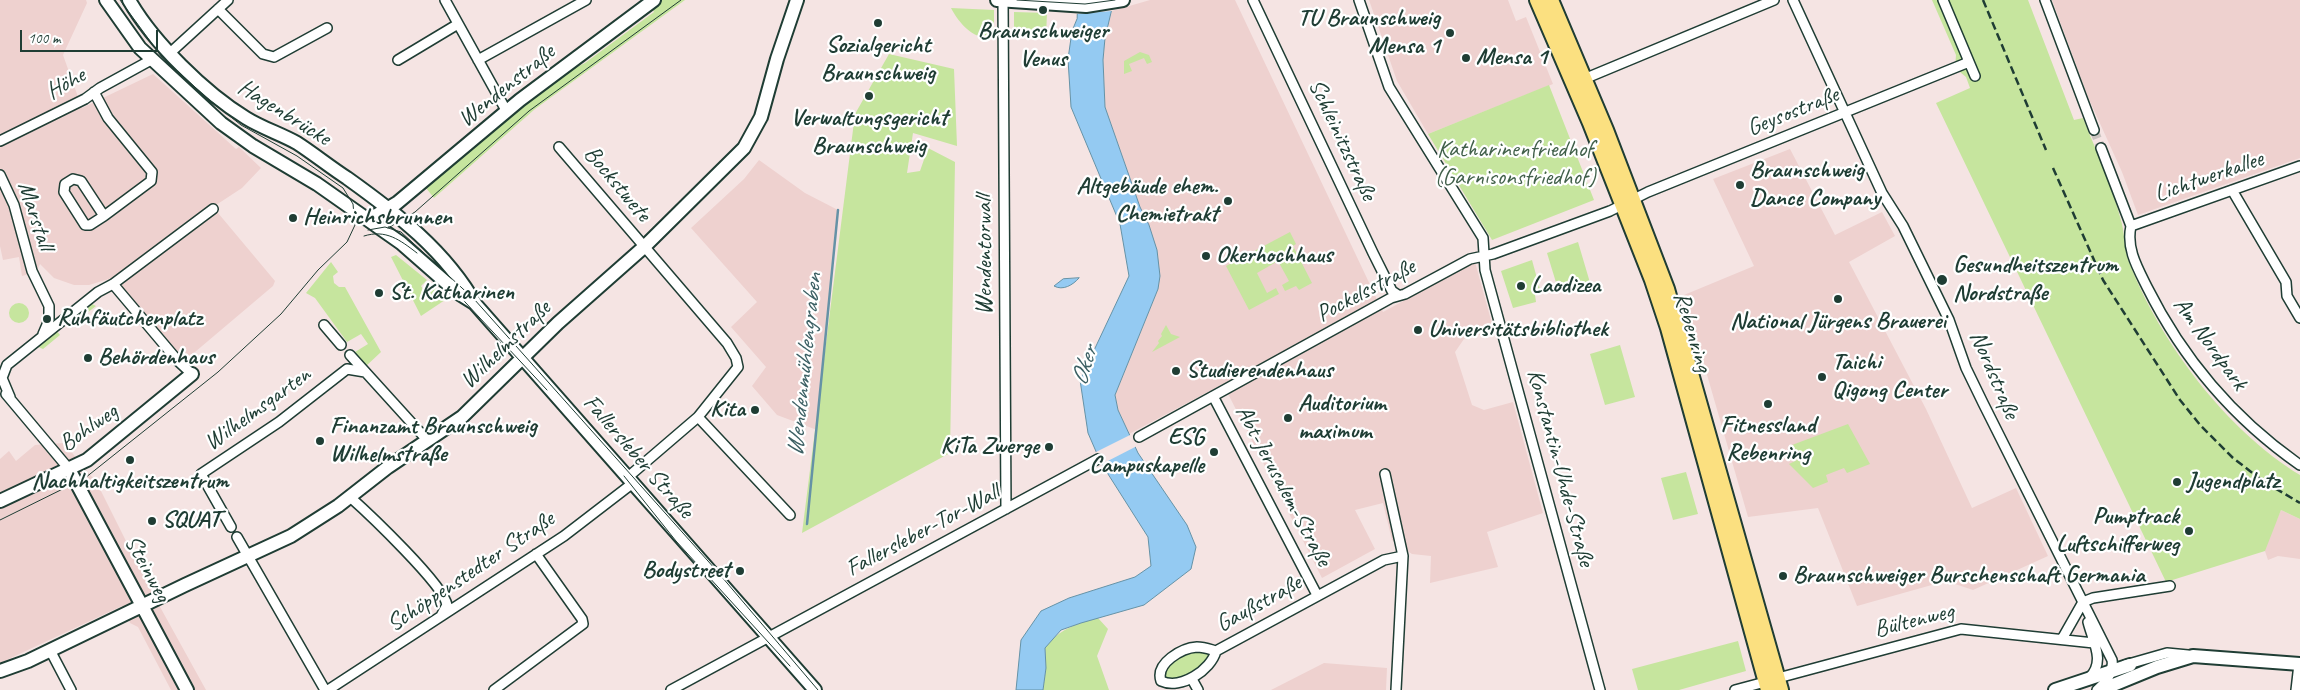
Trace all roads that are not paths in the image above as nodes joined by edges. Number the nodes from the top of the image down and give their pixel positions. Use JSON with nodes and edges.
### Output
{"nodes":[{"id":1,"x":106,"y":0,"type":"edge"},
{"id":2,"x":129,"y":0,"type":"edge"},
{"id":3,"x":228,"y":0,"type":"edge"},
{"id":4,"x":445,"y":0,"type":"edge"},
{"id":5,"x":586,"y":0,"type":"edge"},
{"id":6,"x":654,"y":0,"type":"edge"},
{"id":7,"x":997,"y":0,"type":"edge"},
{"id":8,"x":1003,"y":0,"type":"edge"},
{"id":9,"x":1253,"y":0,"type":"edge"},
{"id":10,"x":1537,"y":0,"type":"edge"},
{"id":11,"x":1551,"y":0,"type":"edge"},
{"id":12,"x":1774,"y":0,"type":"edge"},
{"id":13,"x":1793,"y":0,"type":"edge"},
{"id":14,"x":1943,"y":0,"type":"edge"},
{"id":15,"x":2045,"y":0,"type":"edge"},
{"id":16,"x":1119,"y":1,"type":"edge"},
{"id":17,"x":793,"y":4,"type":"edge"},
{"id":18,"x":1360,"y":4,"type":"edge"},
{"id":19,"x":218,"y":9,"type":"junction"},
{"id":20,"x":458,"y":24,"type":"junction"},
{"id":21,"x":327,"y":28,"type":"dead end"},
{"id":22,"x":166,"y":49,"type":"junction"},
{"id":23,"x":152,"y":60,"type":"junction"},
{"id":24,"x":398,"y":60,"type":"dead end"},
{"id":25,"x":478,"y":60,"type":"junction"},
{"id":26,"x":1969,"y":62,"type":"junction"},
{"id":27,"x":1975,"y":76,"type":"dead end"},
{"id":28,"x":1584,"y":78,"type":"junction"},
{"id":29,"x":94,"y":92,"type":"junction"},
{"id":30,"x":507,"y":112,"type":"junction"},
{"id":31,"x":1845,"y":112,"type":"junction"},
{"id":32,"x":2094,"y":130,"type":"tunnel mouth"},
{"id":33,"x":0,"y":141,"type":"edge"},
{"id":34,"x":559,"y":147,"type":"dead end"},
{"id":35,"x":2102,"y":148,"type":"tunnel mouth"},
{"id":36,"x":2300,"y":166,"type":"edge"},
{"id":37,"x":0,"y":175,"type":"edge"},
{"id":38,"x":2232,"y":190,"type":"junction"},
{"id":39,"x":1628,"y":202,"type":"junction"},
{"id":40,"x":213,"y":209,"type":"dead end"},
{"id":41,"x":390,"y":209,"type":"junction"},
{"id":42,"x":104,"y":216,"type":"junction"},
{"id":43,"x":368,"y":220,"type":"junction"},
{"id":44,"x":2130,"y":223,"type":"junction"},
{"id":45,"x":644,"y":247,"type":"junction"},
{"id":46,"x":1485,"y":256,"type":"junction"},
{"id":47,"x":113,"y":284,"type":"junction"},
{"id":48,"x":1398,"y":295,"type":"junction"},
{"id":49,"x":476,"y":304,"type":"junction"},
{"id":50,"x":2300,"y":318,"type":"edge"},
{"id":51,"x":324,"y":325,"type":"dead end"},
{"id":52,"x":40,"y":338,"type":"junction"},
{"id":53,"x":341,"y":345,"type":"dead end"},
{"id":54,"x":350,"y":355,"type":"dead end"},
{"id":55,"x":524,"y":358,"type":"junction"},
{"id":56,"x":365,"y":372,"type":"junction"},
{"id":57,"x":192,"y":374,"type":"joint"},
{"id":58,"x":0,"y":388,"type":"edge"},
{"id":59,"x":1214,"y":396,"type":"junction"},
{"id":60,"x":10,"y":397,"type":"junction"},
{"id":61,"x":698,"y":417,"type":"junction"},
{"id":62,"x":1139,"y":437,"type":"dead end"},
{"id":63,"x":428,"y":441,"type":"junction"},
{"id":64,"x":1098,"y":459,"type":"dead end"},
{"id":65,"x":2300,"y":465,"type":"edge"},
{"id":66,"x":69,"y":468,"type":"junction"},
{"id":67,"x":1386,"y":474,"type":"dead end"},
{"id":68,"x":630,"y":480,"type":"junction"},
{"id":69,"x":350,"y":497,"type":"junction"},
{"id":70,"x":0,"y":501,"type":"edge"},
{"id":71,"x":1006,"y":509,"type":"junction"},
{"id":72,"x":790,"y":515,"type":"dead end"},
{"id":73,"x":231,"y":527,"type":"dead end"},
{"id":74,"x":236,"y":537,"type":"dead end"},
{"id":75,"x":536,"y":554,"type":"junction"},
{"id":76,"x":1403,"y":556,"type":"junction"},
{"id":77,"x":248,"y":557,"type":"junction"},
{"id":78,"x":2170,"y":586,"type":"dead end"},
{"id":79,"x":1317,"y":595,"type":"junction"},
{"id":80,"x":2083,"y":602,"type":"junction"},
{"id":81,"x":143,"y":605,"type":"junction"},
{"id":82,"x":437,"y":620,"type":"junction"},
{"id":83,"x":768,"y":638,"type":"junction"},
{"id":84,"x":2062,"y":639,"type":"junction"},
{"id":85,"x":2094,"y":643,"type":"junction"},
{"id":86,"x":50,"y":650,"type":"junction"},
{"id":87,"x":1216,"y":651,"type":"junction"},
{"id":88,"x":2099,"y":660,"type":"junction"},
{"id":89,"x":2300,"y":664,"type":"edge"},
{"id":90,"x":2111,"y":669,"type":"junction"},
{"id":91,"x":0,"y":670,"type":"edge"},
{"id":92,"x":2134,"y":670,"type":"junction"},
{"id":93,"x":2088,"y":679,"type":"junction"},
{"id":94,"x":1193,"y":681,"type":"junction"},
{"id":95,"x":1773,"y":685,"type":"edge"},
{"id":96,"x":71,"y":690,"type":"edge"},
{"id":97,"x":187,"y":690,"type":"edge"},
{"id":98,"x":327,"y":690,"type":"edge"},
{"id":99,"x":494,"y":690,"type":"edge"},
{"id":100,"x":671,"y":690,"type":"edge"},
{"id":101,"x":815,"y":690,"type":"edge"},
{"id":102,"x":1198,"y":690,"type":"edge"},
{"id":103,"x":1396,"y":690,"type":"edge"},
{"id":104,"x":1600,"y":690,"type":"edge"},
{"id":105,"x":1735,"y":690,"type":"edge"},
{"id":106,"x":2055,"y":690,"type":"edge"},
{"id":107,"x":2096,"y":690,"type":"edge"},
{"id":108,"x":2101,"y":690,"type":"edge"},
{"id":109,"x":2296,"y":690,"type":"edge"}],
"edges":[{"from":1,"to":23,"type":"main road","name":"Hagenbrücke"},
{"from":2,"to":22,"type":"main road","name":"Hagenbrücke"},
{"from":3,"to":19,"type":"street"},
{"from":4,"to":20,"type":"street"},
{"from":5,"to":25,"type":"street"},
{"from":6,"to":30,"type":"main road","name":"Wendenstraße"},
{"from":7,"to":8,"type":"main road"},
{"from":8,"to":16,"type":"main road"},
{"from":8,"to":71,"type":"street","name":"Wendentorwall"},
{"from":9,"to":48,"type":"street","name":"Schleinitzstraße"},
{"from":10,"to":39,"type":"main road","name":"Rebenring"},
{"from":11,"to":28,"type":"main road","name":"Rebenring"},
{"from":12,"to":28,"type":"street"},
{"from":13,"to":31,"type":"street","name":"Nordstraße"},
{"from":14,"to":26,"type":"street"},
{"from":15,"to":32,"type":"street"},
{"from":17,"to":45,"type":"main road","name":"Wilhelmstraße"},
{"from":18,"to":46,"type":"street","name":"Konstantin-Uhde-Straße"},
{"from":19,"to":21,"type":"street"},
{"from":19,"to":22,"type":"street"},
{"from":20,"to":24,"type":"street"},
{"from":20,"to":25,"type":"street"},
{"from":22,"to":41,"type":"main road","name":"Hagenbrücke"},
{"from":23,"to":29,"type":"street","name":"Höhe"},
{"from":23,"to":43,"type":"main road","name":"Hagenbrücke"},
{"from":25,"to":30,"type":"street"},
{"from":26,"to":27,"type":"street"},
{"from":26,"to":31,"type":"street","name":"Geysostraße"},
{"from":28,"to":39,"type":"main road","name":"Rebenring"},
{"from":29,"to":33,"type":"street","name":"Höhe"},
{"from":29,"to":42,"type":"street"},
{"from":30,"to":41,"type":"main road","name":"Wendenstraße"},
{"from":31,"to":39,"type":"street","name":"Geysostraße"},
{"from":31,"to":80,"type":"street","name":"Nordstraße"},
{"from":34,"to":45,"type":"street","name":"Bockstwete"},
{"from":35,"to":44,"type":"street","name":"Am Nordpark"},
{"from":36,"to":38,"type":"street","name":"Lichtwerkallee"},
{"from":37,"to":52,"type":"street","name":"Marstall"},
{"from":38,"to":44,"type":"street","name":"Lichtwerkallee"},
{"from":38,"to":50,"type":"street"},
{"from":39,"to":46,"type":"street","name":"Pockelsstraße"},
{"from":39,"to":95,"type":"main road","name":"Rebenring"},
{"from":40,"to":47,"type":"street"},
{"from":41,"to":43,"type":"main road"},
{"from":41,"to":49,"type":"main road","name":"Fallersleber Straße"},
{"from":42,"to":42,"type":"street"},
{"from":43,"to":49,"type":"main road","name":"Fallersleber Straße"},
{"from":44,"to":65,"type":"street","name":"Am Nordpark"},
{"from":45,"to":55,"type":"main road","name":"Wilhelmstraße"},
{"from":45,"to":61,"type":"street","name":"Bockstwete"},
{"from":46,"to":48,"type":"street","name":"Pockelsstraße"},
{"from":46,"to":104,"type":"street","name":"Konstantin-Uhde-Straße"},
{"from":47,"to":52,"type":"street"},
{"from":47,"to":57,"type":"street"},
{"from":48,"to":59,"type":"street","name":"Pockelsstraße"},
{"from":49,"to":55,"type":"main road","name":"Fallersleber Straße"},
{"from":51,"to":53,"type":"street"},
{"from":52,"to":60,"type":"street"},
{"from":54,"to":56,"type":"street"},
{"from":55,"to":63,"type":"main road","name":"Wilhelmstraße"},
{"from":55,"to":68,"type":"main road","name":"Fallersleber Straße"},
{"from":56,"to":63,"type":"street"},
{"from":56,"to":73,"type":"street","name":"Wilhelmsgarten"},
{"from":57,"to":66,"type":"main road","name":"Bohlweg"},
{"from":58,"to":60,"type":"street"},
{"from":59,"to":62,"type":"street","name":"Pockelsstraße"},
{"from":59,"to":79,"type":"street","name":"Abt-Jerusalem-Straße"},
{"from":60,"to":66,"type":"street"},
{"from":61,"to":68,"type":"street","name":"Schöppenstedter Straße"},
{"from":61,"to":72,"type":"street"},
{"from":63,"to":69,"type":"main road","name":"Wilhelmstraße"},
{"from":64,"to":71,"type":"street","name":"Fallersleber-Tor-Wall"},
{"from":66,"to":70,"type":"main road","name":"Bohlweg"},
{"from":66,"to":81,"type":"main road","name":"Steinweg"},
{"from":67,"to":76,"type":"street"},
{"from":68,"to":75,"type":"street","name":"Schöppenstedter Straße"},
{"from":68,"to":83,"type":"main road","name":"Fallersleber Straße"},
{"from":69,"to":77,"type":"main road","name":"Wilhelmstraße"},
{"from":69,"to":82,"type":"street"},
{"from":71,"to":83,"type":"street","name":"Fallersleber-Tor-Wall"},
{"from":74,"to":77,"type":"street"},
{"from":75,"to":82,"type":"street","name":"Schöppenstedter Straße"},
{"from":75,"to":99,"type":"street"},
{"from":76,"to":79,"type":"street","name":"Gaußstraße"},
{"from":76,"to":103,"type":"street"},
{"from":77,"to":81,"type":"main road","name":"Wilhelmstraße"},
{"from":77,"to":98,"type":"street"},
{"from":78,"to":80,"type":"street"},
{"from":79,"to":87,"type":"street","name":"Gaußstraße"},
{"from":80,"to":84,"type":"street"},
{"from":80,"to":85,"type":"street","name":"Nordstraße"},
{"from":80,"to":90,"type":"street","name":"Nordstraße"},
{"from":81,"to":86,"type":"main road","name":"Wilhelmstraße"},
{"from":81,"to":97,"type":"main road","name":"Steinweg"},
{"from":82,"to":98,"type":"street","name":"Schöppenstedter Straße"},
{"from":83,"to":100,"type":"street","name":"Fallersleber-Tor-Wall"},
{"from":83,"to":101,"type":"main road","name":"Fallersleber Straße"},
{"from":84,"to":85,"type":"street","name":"Bültenweg"},
{"from":84,"to":95,"type":"street","name":"Bültenweg"},
{"from":85,"to":88,"type":"street","name":"Nordstraße"},
{"from":86,"to":91,"type":"main road","name":"Wilhelmstraße"},
{"from":86,"to":96,"type":"street"},
{"from":87,"to":94,"type":"street","name":"Gaußstraße"},
{"from":87,"to":94,"type":"street","name":"Gaußstraße"},
{"from":88,"to":90,"type":"street"},
{"from":88,"to":93,"type":"street"},
{"from":89,"to":92,"type":"main road"},
{"from":89,"to":109,"type":"street"},
{"from":90,"to":92,"type":"main road"},
{"from":90,"to":93,"type":"main road"},
{"from":90,"to":107,"type":"street"},
{"from":92,"to":108,"type":"main road"},
{"from":93,"to":106,"type":"main road"},
{"from":94,"to":102,"type":"street"},
{"from":95,"to":105,"type":"street","name":"Bültenweg"}]}
